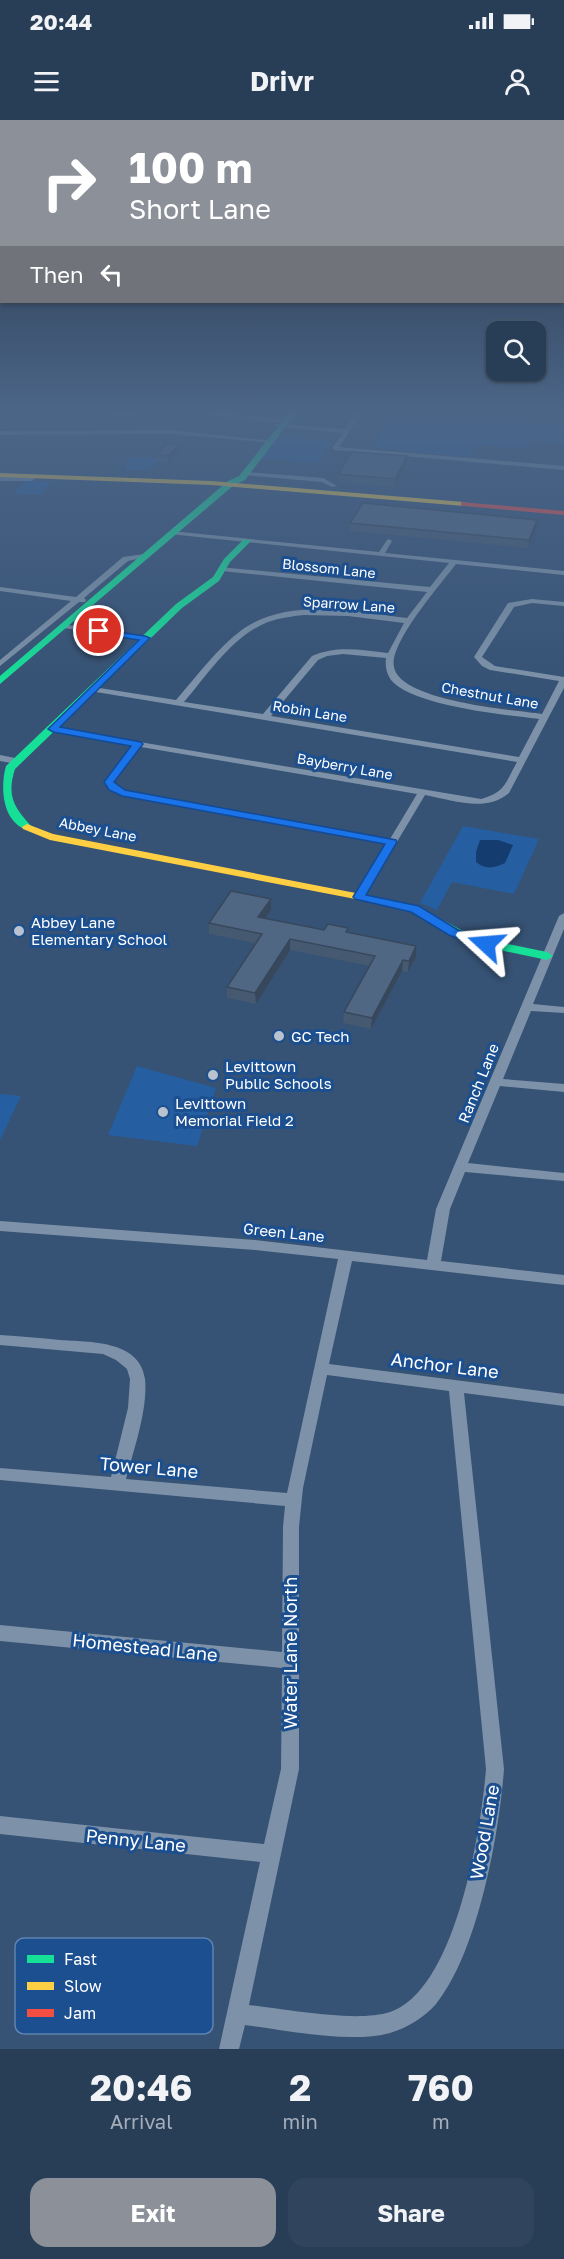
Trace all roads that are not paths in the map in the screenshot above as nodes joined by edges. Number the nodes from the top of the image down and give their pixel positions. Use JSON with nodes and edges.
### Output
{"nodes":[{"id":1,"x":208,"y":503,"type":"edge"},
{"id":2,"x":471,"y":503,"type":"edge"},
{"id":3,"x":520,"y":503,"type":"edge"},
{"id":4,"x":564,"y":507,"type":"edge"},
{"id":5,"x":564,"y":513,"type":"edge"},
{"id":6,"x":171,"y":533,"type":"junction"},
{"id":7,"x":247,"y":541,"type":"junction"},
{"id":8,"x":389,"y":541,"type":"dead end"},
{"id":9,"x":381,"y":554,"type":"junction"},
{"id":10,"x":144,"y":556,"type":"junction"},
{"id":11,"x":454,"y":561,"type":"junction"},
{"id":12,"x":222,"y":569,"type":"junction"},
{"id":13,"x":564,"y":573,"type":"edge"},
{"id":14,"x":0,"y":589,"type":"edge"},
{"id":15,"x":433,"y":590,"type":"junction"},
{"id":16,"x":77,"y":599,"type":"junction"},
{"id":17,"x":92,"y":601,"type":"junction"},
{"id":18,"x":564,"y":604,"type":"edge"},
{"id":19,"x":409,"y":621,"type":"junction"},
{"id":20,"x":64,"y":626,"type":"junction"},
{"id":21,"x":145,"y":638,"type":"junction"},
{"id":22,"x":392,"y":656,"type":"junction"},
{"id":23,"x":0,"y":664,"type":"edge"},
{"id":24,"x":564,"y":680,"type":"edge"},
{"id":25,"x":0,"y":681,"type":"edge"},
{"id":26,"x":93,"y":689,"type":"junction"},
{"id":27,"x":560,"y":699,"type":"edge"},
{"id":28,"x":178,"y":703,"type":"junction"},
{"id":29,"x":265,"y":717,"type":"junction"},
{"id":30,"x":545,"y":717,"type":"junction"},
{"id":31,"x":53,"y":729,"type":"junction"},
{"id":32,"x":138,"y":744,"type":"junction"},
{"id":33,"x":0,"y":758,"type":"edge"},
{"id":34,"x":522,"y":760,"type":"junction"},
{"id":35,"x":17,"y":761,"type":"junction"},
{"id":36,"x":422,"y":793,"type":"junction"},
{"id":37,"x":392,"y":842,"type":"junction"},
{"id":38,"x":359,"y":897,"type":"junction"},
{"id":39,"x":564,"y":917,"type":"edge"},
{"id":40,"x":547,"y":956,"type":"junction"},
{"id":41,"x":527,"y":1007,"type":"junction"},
{"id":42,"x":564,"y":1010,"type":"edge"},
{"id":43,"x":496,"y":1082,"type":"junction"},
{"id":44,"x":564,"y":1088,"type":"edge"},
{"id":45,"x":461,"y":1167,"type":"junction"},
{"id":46,"x":564,"y":1177,"type":"edge"},
{"id":47,"x":0,"y":1226,"type":"edge"},
{"id":48,"x":346,"y":1256,"type":"junction"},
{"id":49,"x":433,"y":1265,"type":"junction"},
{"id":50,"x":564,"y":1280,"type":"edge"},
{"id":51,"x":0,"y":1340,"type":"edge"},
{"id":52,"x":321,"y":1369,"type":"junction"},
{"id":53,"x":456,"y":1386,"type":"junction"},
{"id":54,"x":564,"y":1400,"type":"edge"},
{"id":55,"x":0,"y":1474,"type":"edge"},
{"id":56,"x":117,"y":1484,"type":"junction"},
{"id":57,"x":295,"y":1500,"type":"junction"},
{"id":58,"x":0,"y":1633,"type":"edge"},
{"id":59,"x":290,"y":1661,"type":"junction"},
{"id":60,"x":0,"y":1825,"type":"edge"},
{"id":61,"x":272,"y":1854,"type":"junction"},
{"id":62,"x":237,"y":2014,"type":"junction"},
{"id":63,"x":229,"y":2049,"type":"edge"}],
"edges":[{"from":1,"to":6,"type":"main road"},
{"from":2,"to":5,"type":"main road"},
{"from":3,"to":4,"type":"main road"},
{"from":6,"to":7,"type":"street"},
{"from":6,"to":10,"type":"main road"},
{"from":7,"to":9,"type":"street"},
{"from":7,"to":12,"type":"main road","name":"Abbey Lane"},
{"from":8,"to":9,"type":"street"},
{"from":9,"to":11,"type":"street"},
{"from":10,"to":16,"type":"street"},
{"from":10,"to":17,"type":"main road"},
{"from":11,"to":13,"type":"street"},
{"from":11,"to":15,"type":"street"},
{"from":12,"to":15,"type":"street","name":"Blossom Lane"},
{"from":12,"to":21,"type":"main road","name":"Abbey Lane"},
{"from":14,"to":16,"type":"street"},
{"from":15,"to":19,"type":"street"},
{"from":16,"to":17,"type":"street"},
{"from":16,"to":23,"type":"street"},
{"from":17,"to":20,"type":"main road"},
{"from":18,"to":24,"type":"street"},
{"from":19,"to":22,"type":"street"},
{"from":19,"to":28,"type":"street","name":"Sparrow Lane"},
{"from":20,"to":21,"type":"street"},
{"from":20,"to":25,"type":"main road"},
{"from":21,"to":26,"type":"main road","name":"Abbey Lane"},
{"from":22,"to":29,"type":"street"},
{"from":22,"to":30,"type":"street","name":"Chestnut Lane"},
{"from":24,"to":27,"type":"street","name":"Bayberry Lane"},
{"from":26,"to":28,"type":"street","name":"Robin Lane"},
{"from":26,"to":31,"type":"main road","name":"Abbey Lane"},
{"from":27,"to":30,"type":"street","name":"Bayberry Lane"},
{"from":28,"to":29,"type":"street","name":"Robin Lane"},
{"from":29,"to":34,"type":"street","name":"Robin Lane"},
{"from":30,"to":34,"type":"street","name":"Bayberry Lane"},
{"from":31,"to":32,"type":"street","name":"Bayberry Lane"},
{"from":31,"to":35,"type":"main road","name":"Abbey Lane"},
{"from":32,"to":36,"type":"street","name":"Bayberry Lane"},
{"from":32,"to":37,"type":"street"},
{"from":33,"to":35,"type":"street"},
{"from":34,"to":36,"type":"street","name":"Bayberry Lane"},
{"from":35,"to":38,"type":"main road","name":"Abbey Lane"},
{"from":36,"to":37,"type":"street"},
{"from":37,"to":38,"type":"street"},
{"from":38,"to":40,"type":"main road","name":"Abbey Lane"},
{"from":39,"to":40,"type":"street","name":"Ranch Lane"},
{"from":40,"to":41,"type":"street","name":"Ranch Lane"},
{"from":41,"to":42,"type":"street"},
{"from":41,"to":43,"type":"street","name":"Ranch Lane"},
{"from":43,"to":44,"type":"street"},
{"from":43,"to":45,"type":"street","name":"Ranch Lane"},
{"from":45,"to":46,"type":"street"},
{"from":45,"to":49,"type":"street","name":"Ranch Lane"},
{"from":47,"to":48,"type":"street","name":"Green Lane"},
{"from":48,"to":49,"type":"street","name":"Green Lane"},
{"from":48,"to":52,"type":"street","name":"Water Lane North"},
{"from":49,"to":50,"type":"street","name":"Green Lane"},
{"from":51,"to":56,"type":"street"},
{"from":52,"to":53,"type":"street","name":"Anchor Lane"},
{"from":52,"to":57,"type":"street","name":"Water Lane North"},
{"from":53,"to":54,"type":"street","name":"Anchor Lane"},
{"from":53,"to":62,"type":"street","name":"Wood Lane"},
{"from":55,"to":56,"type":"street","name":"Tower Lane"},
{"from":56,"to":57,"type":"street","name":"Tower Lane"},
{"from":57,"to":59,"type":"street","name":"Water Lane North"},
{"from":58,"to":59,"type":"street","name":"Homestead Lane"},
{"from":59,"to":61,"type":"street","name":"Water Lane North"},
{"from":60,"to":61,"type":"street","name":"Penny Lane"},
{"from":61,"to":62,"type":"street","name":"Water Lane North"},
{"from":62,"to":63,"type":"street","name":"Water Lane North"}]}
